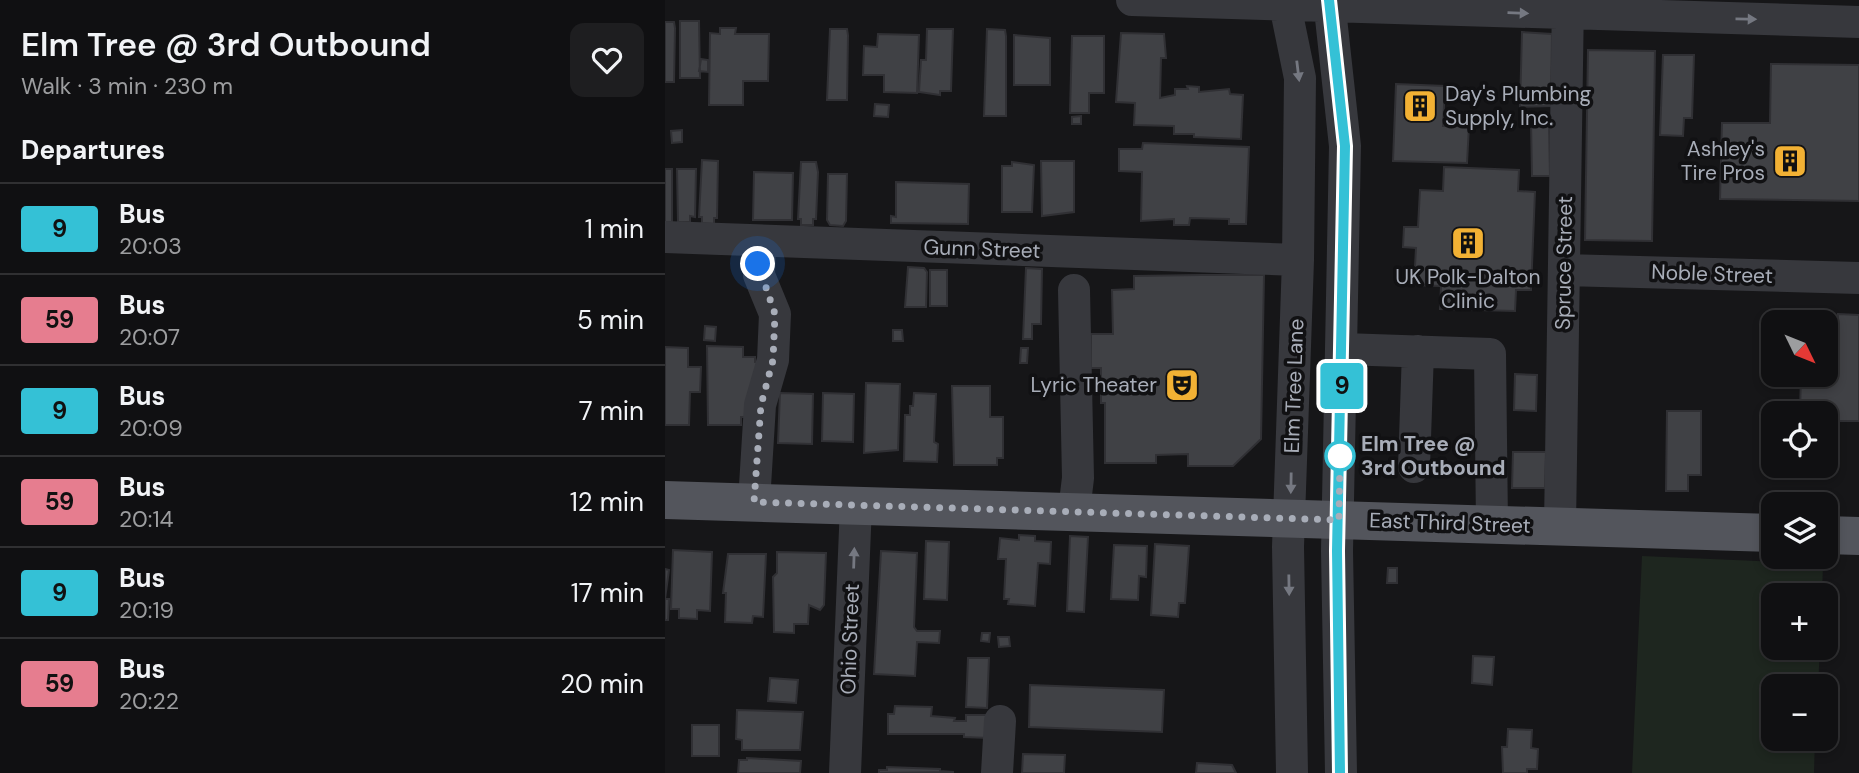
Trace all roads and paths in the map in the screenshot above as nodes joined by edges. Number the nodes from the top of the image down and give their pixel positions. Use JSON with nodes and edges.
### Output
{"nodes":[{"id":1,"x":1132,"y":0,"type":"edge"},
{"id":2,"x":1285,"y":2,"type":"edge"},
{"id":3,"x":1330,"y":3,"type":"edge"},
{"id":4,"x":1568,"y":7,"type":"edge"},
{"id":5,"x":1859,"y":22,"type":"edge"},
{"id":6,"x":665,"y":237,"type":"edge"},
{"id":7,"x":760,"y":241,"type":"junction"},
{"id":8,"x":1299,"y":260,"type":"junction"},
{"id":9,"x":1564,"y":270,"type":"junction"},
{"id":10,"x":1859,"y":278,"type":"edge"},
{"id":11,"x":1074,"y":290,"type":"dead end"},
{"id":12,"x":1343,"y":349,"type":"junction"},
{"id":13,"x":1418,"y":351,"type":"junction"},
{"id":14,"x":1414,"y":467,"type":"dead end"},
{"id":15,"x":665,"y":500,"type":"edge"},
{"id":16,"x":754,"y":502,"type":"junction"},
{"id":17,"x":856,"y":505,"type":"junction"},
{"id":18,"x":1074,"y":511,"type":"junction"},
{"id":19,"x":1290,"y":517,"type":"junction"},
{"id":20,"x":1339,"y":520,"type":"junction"},
{"id":21,"x":1492,"y":524,"type":"junction"},
{"id":22,"x":1560,"y":526,"type":"junction"},
{"id":23,"x":1761,"y":533,"type":"edge"},
{"id":24,"x":1838,"y":535,"type":"edge"},
{"id":25,"x":1859,"y":536,"type":"edge"},
{"id":26,"x":1000,"y":721,"type":"dead end"},
{"id":27,"x":845,"y":773,"type":"edge"},
{"id":28,"x":997,"y":773,"type":"edge"},
{"id":29,"x":1292,"y":773,"type":"edge"},
{"id":30,"x":1341,"y":773,"type":"edge"}],
"edges":[{"from":1,"to":2,"type":"street"},
{"from":2,"to":3,"type":"street"},
{"from":2,"to":8,"type":"street","name":"Elm Tree Lane","one_way":true},
{"from":3,"to":4,"type":"street","one_way":true},
{"from":3,"to":12,"type":"street"},
{"from":4,"to":5,"type":"street","one_way":true},
{"from":4,"to":9,"type":"street","name":"Spruce Street"},
{"from":6,"to":7,"type":"street","name":"Gunn Street"},
{"from":7,"to":8,"type":"street","name":"Gunn Street"},
{"from":7,"to":16,"type":"street"},
{"from":8,"to":19,"type":"street","name":"Elm Tree Lane","one_way":true},
{"from":9,"to":10,"type":"street","name":"Noble Street"},
{"from":9,"to":22,"type":"street","name":"Spruce Street"},
{"from":11,"to":18,"type":"street"},
{"from":12,"to":13,"type":"street"},
{"from":12,"to":20,"type":"street"},
{"from":13,"to":14,"type":"street"},
{"from":13,"to":21,"type":"street"},
{"from":15,"to":16,"type":"main road","name":"East Third Street"},
{"from":16,"to":17,"type":"main road","name":"East Third Street"},
{"from":17,"to":18,"type":"main road","name":"East Third Street"},
{"from":27,"to":17,"type":"street","name":"Ohio Street","one_way":true},
{"from":18,"to":19,"type":"main road","name":"East Third Street"},
{"from":19,"to":20,"type":"main road","name":"East Third Street"},
{"from":19,"to":29,"type":"street","name":"Elm Tree Lane","one_way":true},
{"from":20,"to":21,"type":"main road","name":"East Third Street"},
{"from":20,"to":30,"type":"street"},
{"from":21,"to":22,"type":"main road","name":"East Third Street"},
{"from":22,"to":23,"type":"main road","name":"East Third Street"},
{"from":24,"to":25,"type":"main road"},
{"from":26,"to":28,"type":"street"}]}
